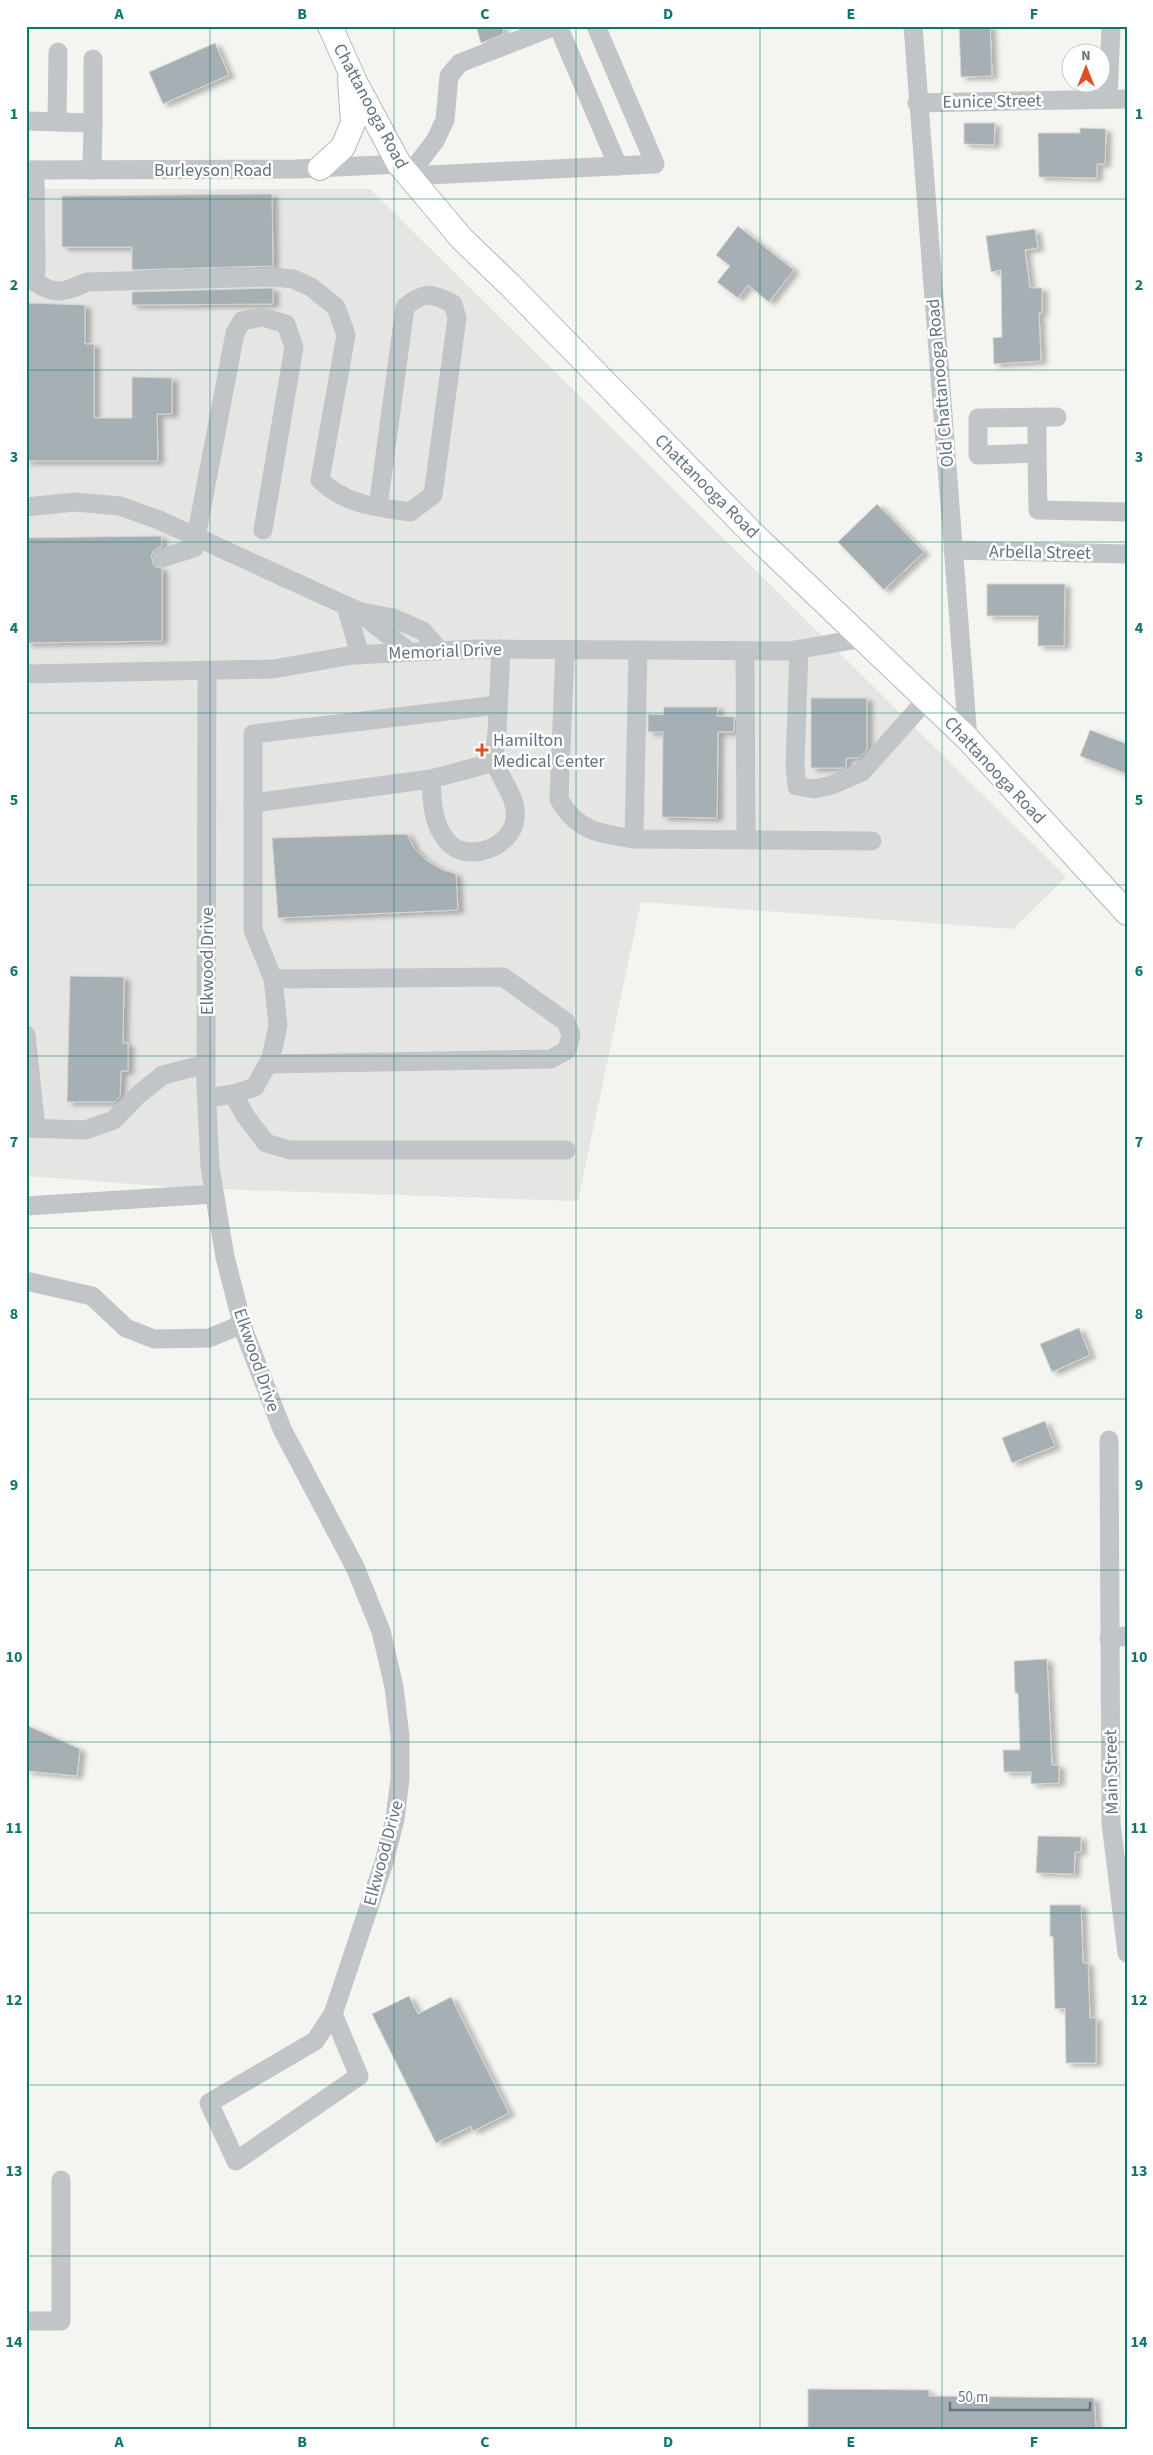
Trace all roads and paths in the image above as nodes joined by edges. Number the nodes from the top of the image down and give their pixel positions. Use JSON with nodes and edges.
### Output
{"nodes":[{"id":1,"x":330,"y":26,"type":"edge"},
{"id":2,"x":557,"y":26,"type":"edge"},
{"id":3,"x":596,"y":26,"type":"edge"},
{"id":4,"x":913,"y":26,"type":"edge"},
{"id":5,"x":1111,"y":26,"type":"edge"},
{"id":6,"x":58,"y":52,"type":"dead end"},
{"id":7,"x":94,"y":59,"type":"dead end"},
{"id":8,"x":350,"y":70,"type":"junction"},
{"id":9,"x":1118,"y":99,"type":"edge"},
{"id":10,"x":917,"y":103,"type":"junction"},
{"id":11,"x":26,"y":121,"type":"edge"},
{"id":12,"x":57,"y":122,"type":"junction"},
{"id":13,"x":93,"y":123,"type":"junction"},
{"id":14,"x":618,"y":166,"type":"junction"},
{"id":15,"x":320,"y":168,"type":"junction"},
{"id":16,"x":30,"y":170,"type":"edge"},
{"id":17,"x":92,"y":170,"type":"junction"},
{"id":18,"x":403,"y":170,"type":"junction"},
{"id":19,"x":31,"y":265,"type":"edge"},
{"id":20,"x":1037,"y":417,"type":"junction"},
{"id":21,"x":1058,"y":417,"type":"dead end"},
{"id":22,"x":1037,"y":453,"type":"junction"},
{"id":23,"x":946,"y":455,"type":"junction"},
{"id":24,"x":978,"y":455,"type":"junction"},
{"id":25,"x":26,"y":507,"type":"edge"},
{"id":26,"x":378,"y":507,"type":"junction"},
{"id":27,"x":1127,"y":512,"type":"edge"},
{"id":28,"x":263,"y":530,"type":"dead end"},
{"id":29,"x":195,"y":537,"type":"junction"},
{"id":30,"x":953,"y":550,"type":"junction"},
{"id":31,"x":1127,"y":554,"type":"edge"},
{"id":32,"x":162,"y":558,"type":"dead end"},
{"id":33,"x":352,"y":609,"type":"junction"},
{"id":34,"x":864,"y":638,"type":"junction"},
{"id":35,"x":501,"y":649,"type":"junction"},
{"id":36,"x":565,"y":649,"type":"junction"},
{"id":37,"x":800,"y":649,"type":"junction"},
{"id":38,"x":439,"y":650,"type":"junction"},
{"id":39,"x":638,"y":650,"type":"junction"},
{"id":40,"x":408,"y":651,"type":"junction"},
{"id":41,"x":745,"y":651,"type":"junction"},
{"id":42,"x":360,"y":655,"type":"junction"},
{"id":43,"x":207,"y":672,"type":"junction"},
{"id":44,"x":26,"y":674,"type":"edge"},
{"id":45,"x":926,"y":700,"type":"junction"},
{"id":46,"x":498,"y":705,"type":"junction"},
{"id":47,"x":968,"y":739,"type":"junction"},
{"id":48,"x":495,"y":762,"type":"junction"},
{"id":49,"x":431,"y":779,"type":"junction"},
{"id":50,"x":253,"y":803,"type":"junction"},
{"id":51,"x":634,"y":839,"type":"junction"},
{"id":52,"x":746,"y":840,"type":"junction"},
{"id":53,"x":872,"y":841,"type":"dead end"},
{"id":54,"x":1127,"y":913,"type":"edge"},
{"id":55,"x":273,"y":979,"type":"junction"},
{"id":56,"x":26,"y":1035,"type":"edge"},
{"id":57,"x":206,"y":1064,"type":"junction"},
{"id":58,"x":268,"y":1064,"type":"junction"},
{"id":59,"x":233,"y":1094,"type":"junction"},
{"id":60,"x":207,"y":1098,"type":"junction"},
{"id":61,"x":31,"y":1128,"type":"edge"},
{"id":62,"x":566,"y":1150,"type":"dead end"},
{"id":63,"x":214,"y":1194,"type":"junction"},
{"id":64,"x":26,"y":1206,"type":"edge"},
{"id":65,"x":26,"y":1281,"type":"edge"},
{"id":66,"x":243,"y":1324,"type":"junction"},
{"id":67,"x":1109,"y":1440,"type":"dead end"},
{"id":68,"x":1118,"y":1637,"type":"edge"},
{"id":69,"x":1127,"y":1952,"type":"edge"},
{"id":70,"x":333,"y":2014,"type":"junction"},
{"id":71,"x":61,"y":2180,"type":"dead end"},
{"id":72,"x":26,"y":2321,"type":"edge"}],
"edges":[{"from":1,"to":8,"type":"main road","name":"Chattanooga Road"},
{"from":2,"to":14,"type":"street"},
{"from":2,"to":18,"type":"street"},
{"from":3,"to":14,"type":"street","name":"Burleyson Road"},
{"from":4,"to":10,"type":"street","name":"Old Chattanooga Road"},
{"from":5,"to":9,"type":"street"},
{"from":6,"to":12,"type":"street"},
{"from":7,"to":13,"type":"street"},
{"from":8,"to":15,"type":"main road"},
{"from":8,"to":18,"type":"main road","name":"Chattanooga Road"},
{"from":9,"to":10,"type":"street","name":"Eunice Street"},
{"from":10,"to":23,"type":"street","name":"Old Chattanooga Road"},
{"from":11,"to":12,"type":"street"},
{"from":12,"to":13,"type":"street"},
{"from":13,"to":17,"type":"street"},
{"from":14,"to":18,"type":"street","name":"Burleyson Road"},
{"from":15,"to":17,"type":"street","name":"Burleyson Road"},
{"from":15,"to":18,"type":"street","name":"Burleyson Road"},
{"from":16,"to":17,"type":"street","name":"Burleyson Road"},
{"from":16,"to":19,"type":"street"},
{"from":18,"to":34,"type":"main road","name":"Chattanooga Road"},
{"from":19,"to":26,"type":"street"},
{"from":20,"to":21,"type":"street"},
{"from":20,"to":22,"type":"street"},
{"from":20,"to":24,"type":"street"},
{"from":22,"to":24,"type":"street"},
{"from":22,"to":27,"type":"street"},
{"from":23,"to":24,"type":"street"},
{"from":23,"to":30,"type":"street","name":"Old Chattanooga Road"},
{"from":25,"to":29,"type":"street"},
{"from":26,"to":26,"type":"street"},
{"from":28,"to":29,"type":"street"},
{"from":29,"to":32,"type":"street"},
{"from":29,"to":33,"type":"street"},
{"from":30,"to":31,"type":"street","name":"Arbella Street"},
{"from":30,"to":47,"type":"street","name":"Old Chattanooga Road"},
{"from":33,"to":38,"type":"street"},
{"from":33,"to":40,"type":"street"},
{"from":33,"to":42,"type":"street"},
{"from":34,"to":37,"type":"street","name":"Memorial Drive"},
{"from":34,"to":45,"type":"main road","name":"Chattanooga Road"},
{"from":35,"to":36,"type":"street","name":"Memorial Drive"},
{"from":35,"to":38,"type":"street","name":"Memorial Drive"},
{"from":35,"to":46,"type":"street"},
{"from":36,"to":39,"type":"street","name":"Memorial Drive"},
{"from":36,"to":51,"type":"street"},
{"from":37,"to":41,"type":"street","name":"Memorial Drive"},
{"from":37,"to":45,"type":"street"},
{"from":38,"to":40,"type":"street","name":"Memorial Drive"},
{"from":39,"to":41,"type":"street","name":"Memorial Drive"},
{"from":39,"to":51,"type":"street"},
{"from":40,"to":42,"type":"street","name":"Memorial Drive"},
{"from":41,"to":52,"type":"street"},
{"from":42,"to":43,"type":"street","name":"Memorial Drive"},
{"from":43,"to":44,"type":"street","name":"Memorial Drive"},
{"from":43,"to":57,"type":"street","name":"Elkwood Drive"},
{"from":45,"to":47,"type":"main road","name":"Chattanooga Road"},
{"from":46,"to":48,"type":"street"},
{"from":46,"to":50,"type":"street"},
{"from":47,"to":54,"type":"main road","name":"Chattanooga Road"},
{"from":48,"to":49,"type":"street"},
{"from":48,"to":49,"type":"street"},
{"from":49,"to":50,"type":"street"},
{"from":50,"to":55,"type":"street"},
{"from":51,"to":52,"type":"street"},
{"from":52,"to":53,"type":"street"},
{"from":55,"to":58,"type":"street"},
{"from":55,"to":58,"type":"street"},
{"from":56,"to":61,"type":"street"},
{"from":57,"to":60,"type":"street","name":"Elkwood Drive"},
{"from":57,"to":61,"type":"street"},
{"from":58,"to":59,"type":"street"},
{"from":59,"to":60,"type":"street"},
{"from":59,"to":62,"type":"street"},
{"from":60,"to":63,"type":"street","name":"Elkwood Drive"},
{"from":63,"to":64,"type":"street"},
{"from":63,"to":66,"type":"street","name":"Elkwood Drive"},
{"from":65,"to":66,"type":"street"},
{"from":66,"to":70,"type":"street","name":"Elkwood Drive"},
{"from":67,"to":68,"type":"street","name":"Main Street"},
{"from":68,"to":69,"type":"street","name":"Main Street"},
{"from":70,"to":70,"type":"street","name":"Elkwood Drive"},
{"from":71,"to":72,"type":"street"}]}
